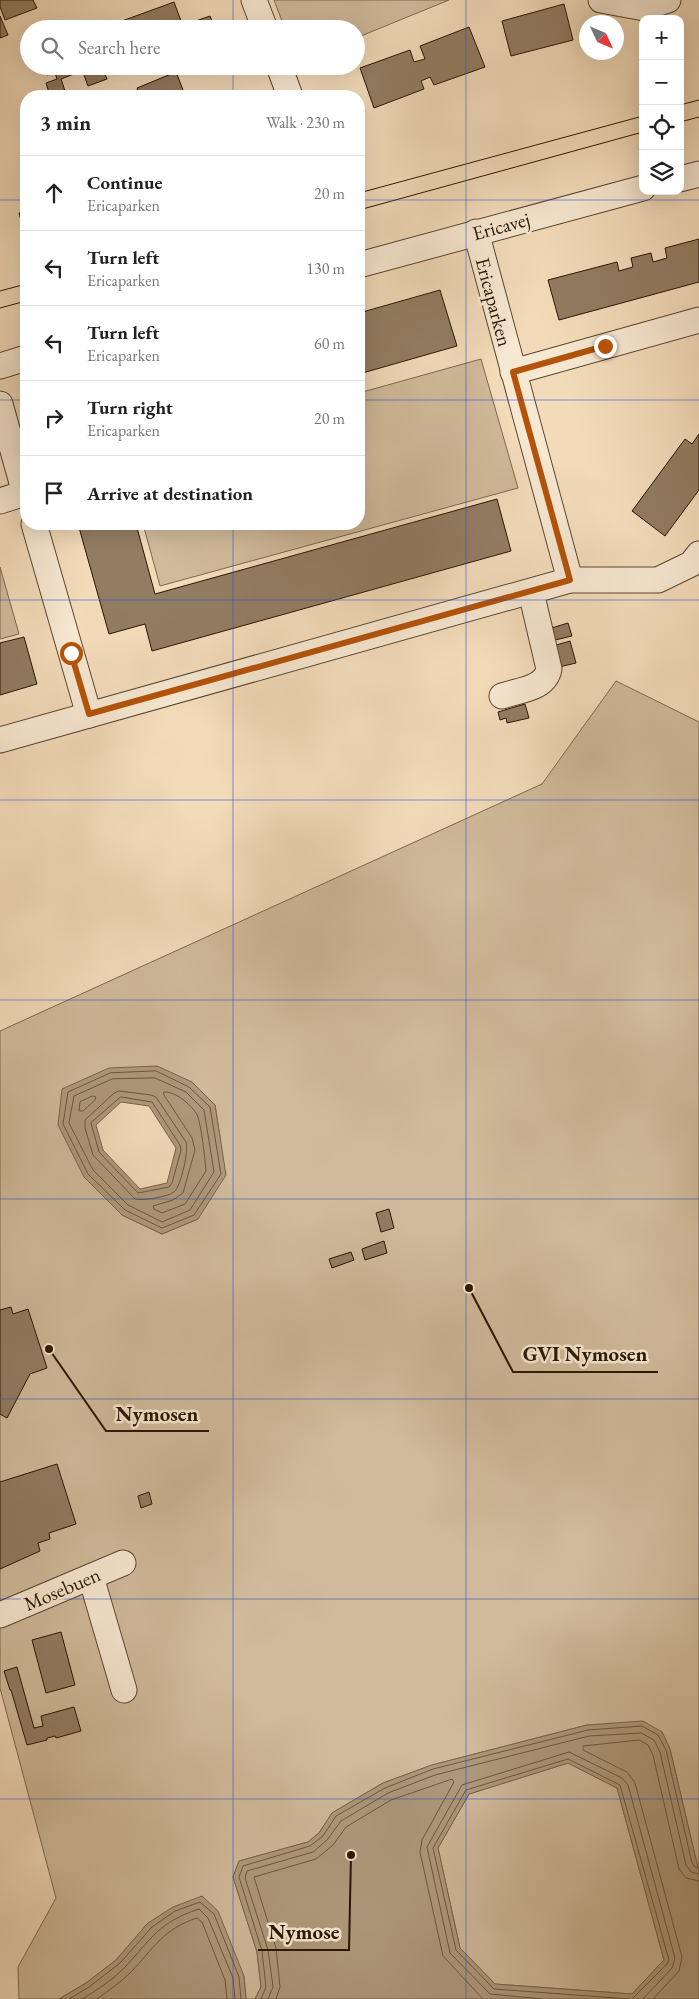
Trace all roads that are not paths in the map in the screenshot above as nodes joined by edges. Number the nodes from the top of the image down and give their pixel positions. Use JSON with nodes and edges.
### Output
{"nodes":[{"id":1,"x":254,"y":0,"type":"edge"},
{"id":2,"x":601,"y":0,"type":"edge"},
{"id":3,"x":668,"y":0,"type":"edge"},
{"id":4,"x":262,"y":20,"type":"edge"},
{"id":5,"x":282,"y":75,"type":"edge"},
{"id":6,"x":288,"y":90,"type":"edge"},
{"id":7,"x":699,"y":174,"type":"edge"},
{"id":8,"x":684,"y":177,"type":"edge"},
{"id":9,"x":639,"y":189,"type":"edge"},
{"id":10,"x":476,"y":232,"type":"junction"},
{"id":11,"x":365,"y":263,"type":"edge"},
{"id":12,"x":699,"y":320,"type":"edge"},
{"id":13,"x":20,"y":360,"type":"edge"},
{"id":14,"x":0,"y":366,"type":"edge"},
{"id":15,"x":513,"y":372,"type":"junction"},
{"id":16,"x":0,"y":404,"type":"edge"},
{"id":17,"x":20,"y":474,"type":"edge"},
{"id":18,"x":20,"y":496,"type":"edge"},
{"id":19,"x":0,"y":500,"type":"edge"},
{"id":20,"x":36,"y":530,"type":"edge"},
{"id":21,"x":699,"y":554,"type":"edge"},
{"id":22,"x":570,"y":580,"type":"junction"},
{"id":23,"x":531,"y":592,"type":"junction"},
{"id":24,"x":502,"y":696,"type":"dead end"},
{"id":25,"x":89,"y":714,"type":"junction"},
{"id":26,"x":0,"y":740,"type":"edge"},
{"id":27,"x":123,"y":1563,"type":"dead end"},
{"id":28,"x":91,"y":1577,"type":"junction"},
{"id":29,"x":0,"y":1615,"type":"edge"},
{"id":30,"x":124,"y":1690,"type":"dead end"}],
"edges":[{"from":1,"to":4,"type":"street"},
{"from":2,"to":3,"type":"street"},
{"from":5,"to":6,"type":"street"},
{"from":7,"to":8,"type":"street"},
{"from":9,"to":10,"type":"street","name":"Ericavej"},
{"from":10,"to":11,"type":"street","name":"Ericavej"},
{"from":10,"to":15,"type":"street","name":"Ericaparken"},
{"from":12,"to":15,"type":"street","name":"Ericaparken"},
{"from":13,"to":14,"type":"street"},
{"from":15,"to":22,"type":"street","name":"Ericaparken"},
{"from":16,"to":17,"type":"street"},
{"from":18,"to":19,"type":"street"},
{"from":20,"to":25,"type":"street"},
{"from":21,"to":22,"type":"street"},
{"from":22,"to":23,"type":"street"},
{"from":23,"to":24,"type":"street"},
{"from":23,"to":25,"type":"street"},
{"from":25,"to":26,"type":"street"},
{"from":27,"to":28,"type":"street","name":"Mosebuen"},
{"from":28,"to":29,"type":"street","name":"Mosebuen"},
{"from":28,"to":30,"type":"street"}]}
